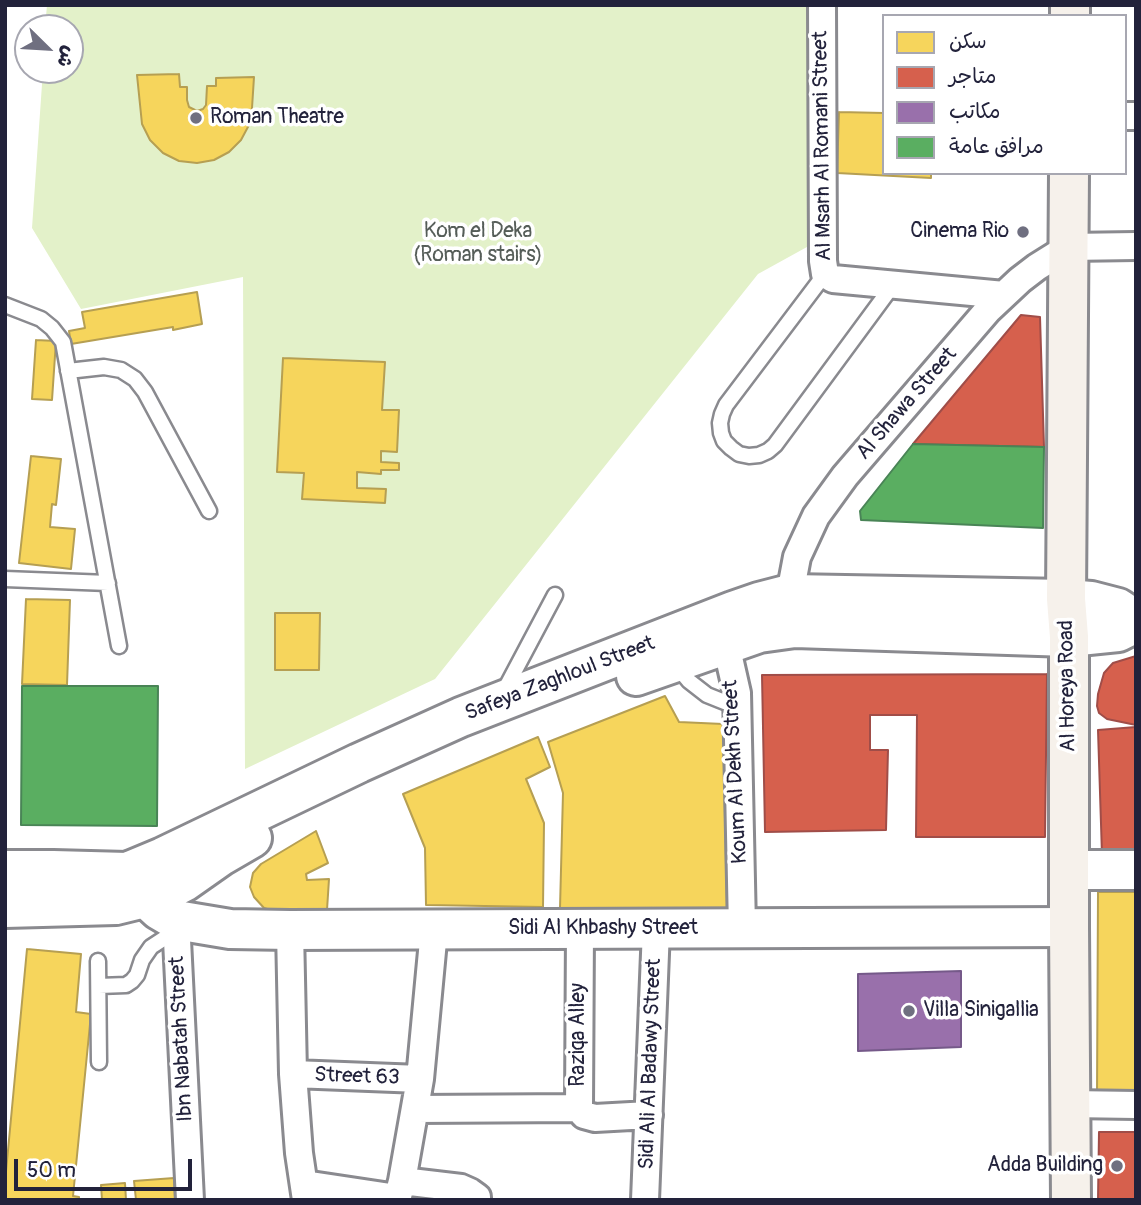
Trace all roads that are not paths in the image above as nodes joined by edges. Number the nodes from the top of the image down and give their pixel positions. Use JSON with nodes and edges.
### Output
{"nodes":[{"id":1,"x":822,"y":5,"type":"edge"},
{"id":2,"x":1069,"y":175,"type":"edge"},
{"id":3,"x":1136,"y":246,"type":"edge"},
{"id":4,"x":1069,"y":247,"type":"junction"},
{"id":5,"x":825,"y":274,"type":"junction"},
{"id":6,"x":892,"y":285,"type":"junction"},
{"id":7,"x":1004,"y":295,"type":"junction"},
{"id":8,"x":5,"y":305,"type":"edge"},
{"id":9,"x":68,"y":371,"type":"junction"},
{"id":10,"x":209,"y":512,"type":"dead end"},
{"id":11,"x":5,"y":579,"type":"edge"},
{"id":12,"x":108,"y":583,"type":"junction"},
{"id":13,"x":555,"y":595,"type":"dead end"},
{"id":14,"x":1066,"y":599,"type":"junction"},
{"id":15,"x":793,"y":611,"type":"junction"},
{"id":16,"x":1136,"y":622,"type":"edge"},
{"id":17,"x":712,"y":636,"type":"junction"},
{"id":18,"x":1069,"y":637,"type":"junction"},
{"id":19,"x":119,"y":646,"type":"dead end"},
{"id":20,"x":674,"y":663,"type":"junction"},
{"id":21,"x":737,"y":707,"type":"junction"},
{"id":22,"x":506,"y":711,"type":"junction"},
{"id":23,"x":5,"y":870,"type":"edge"},
{"id":24,"x":1069,"y":870,"type":"junction"},
{"id":25,"x":1136,"y":870,"type":"edge"},
{"id":26,"x":137,"y":885,"type":"junction"},
{"id":27,"x":5,"y":908,"type":"edge"},
{"id":28,"x":177,"y":925,"type":"junction"},
{"id":29,"x":1069,"y":927,"type":"junction"},
{"id":30,"x":742,"y":928,"type":"junction"},
{"id":31,"x":580,"y":929,"type":"junction"},
{"id":32,"x":656,"y":929,"type":"junction"},
{"id":33,"x":290,"y":930,"type":"junction"},
{"id":34,"x":434,"y":930,"type":"junction"},
{"id":35,"x":98,"y":961,"type":"dead end"},
{"id":36,"x":99,"y":986,"type":"junction"},
{"id":37,"x":99,"y":1062,"type":"dead end"},
{"id":38,"x":293,"y":1074,"type":"junction"},
{"id":39,"x":420,"y":1079,"type":"junction"},
{"id":40,"x":1070,"y":1104,"type":"junction"},
{"id":41,"x":1136,"y":1105,"type":"edge"},
{"id":42,"x":579,"y":1108,"type":"junction"},
{"id":43,"x":415,"y":1109,"type":"junction"},
{"id":44,"x":649,"y":1115,"type":"junction"},
{"id":45,"x":305,"y":1192,"type":"edge"},
{"id":46,"x":399,"y":1193,"type":"edge"},
{"id":47,"x":190,"y":1200,"type":"edge"},
{"id":48,"x":477,"y":1200,"type":"edge"},
{"id":49,"x":645,"y":1200,"type":"edge"},
{"id":50,"x":1071,"y":1200,"type":"edge"}],
"edges":[{"from":1,"to":5,"type":"street","name":"Al Msarh Al Romani Street"},
{"from":2,"to":4,"type":"main road","name":"Al Horeya Road"},
{"from":3,"to":4,"type":"street"},
{"from":4,"to":7,"type":"street","name":"Al Shawa Street"},
{"from":4,"to":14,"type":"main road","name":"Al Horeya Road"},
{"from":5,"to":6,"type":"street","name":"Al Msarh Al Romani Street"},
{"from":5,"to":6,"type":"lane"},
{"from":6,"to":7,"type":"street","name":"Al Msarh Al Romani Street"},
{"from":7,"to":15,"type":"street","name":"Al Shawa Street"},
{"from":8,"to":9,"type":"lane"},
{"from":9,"to":10,"type":"lane"},
{"from":9,"to":12,"type":"lane"},
{"from":11,"to":12,"type":"lane"},
{"from":12,"to":19,"type":"lane"},
{"from":13,"to":22,"type":"lane"},
{"from":14,"to":15,"type":"main road","name":"Safeya Zaghloul Street"},
{"from":14,"to":16,"type":"main road","name":"Safeya Zaghloul Street"},
{"from":14,"to":18,"type":"main road","name":"Al Horeya Road"},
{"from":15,"to":17,"type":"main road","name":"Safeya Zaghloul Street"},
{"from":15,"to":18,"type":"main road","name":"Safeya Zaghloul Street"},
{"from":16,"to":18,"type":"main road","name":"Safeya Zaghloul Street"},
{"from":17,"to":20,"type":"main road","name":"Safeya Zaghloul Street"},
{"from":17,"to":21,"type":"street","name":"Koum Al Dekh Street"},
{"from":17,"to":22,"type":"main road","name":"Safeya Zaghloul Street"},
{"from":18,"to":24,"type":"main road","name":"Al Horeya Road"},
{"from":20,"to":21,"type":"lane"},
{"from":20,"to":22,"type":"main road","name":"Safeya Zaghloul Street"},
{"from":21,"to":30,"type":"street","name":"Koum Al Dekh Street"},
{"from":22,"to":26,"type":"main road","name":"Safeya Zaghloul Street"},
{"from":23,"to":26,"type":"main road","name":"Safeya Zaghloul Street"},
{"from":24,"to":25,"type":"main road"},
{"from":24,"to":29,"type":"main road","name":"Al Horeya Road"},
{"from":26,"to":27,"type":"main road","name":"Safeya Zaghloul Street"},
{"from":26,"to":28,"type":"main road","name":"Sidi Al Khbashy Street"},
{"from":28,"to":33,"type":"main road","name":"Sidi Al Khbashy Street"},
{"from":28,"to":36,"type":"lane"},
{"from":28,"to":47,"type":"street","name":"Ibn Nabatah Street"},
{"from":29,"to":30,"type":"main road","name":"Sidi Al Khbashy Street"},
{"from":29,"to":40,"type":"main road","name":"Al Horeya Road"},
{"from":30,"to":32,"type":"main road","name":"Sidi Al Khbashy Street"},
{"from":31,"to":32,"type":"main road","name":"Sidi Al Khbashy Street"},
{"from":31,"to":34,"type":"main road","name":"Sidi Al Khbashy Street"},
{"from":31,"to":42,"type":"street","name":"Raziqa Alley"},
{"from":32,"to":44,"type":"street","name":"Sidi Ali Al Badawy Street"},
{"from":33,"to":34,"type":"main road","name":"Sidi Al Khbashy Street"},
{"from":33,"to":38,"type":"street"},
{"from":34,"to":39,"type":"street"},
{"from":35,"to":36,"type":"lane"},
{"from":36,"to":37,"type":"lane"},
{"from":38,"to":39,"type":"street","name":"Street 63"},
{"from":38,"to":45,"type":"street"},
{"from":39,"to":43,"type":"street"},
{"from":40,"to":41,"type":"street"},
{"from":40,"to":50,"type":"main road","name":"Al Horeya Road"},
{"from":42,"to":43,"type":"street"},
{"from":42,"to":44,"type":"street","name":"Raziqa Alley"},
{"from":43,"to":46,"type":"street"},
{"from":44,"to":49,"type":"street","name":"Sidi Ali Al Badawy Street"},
{"from":45,"to":46,"type":"street"},
{"from":46,"to":48,"type":"street"}]}
